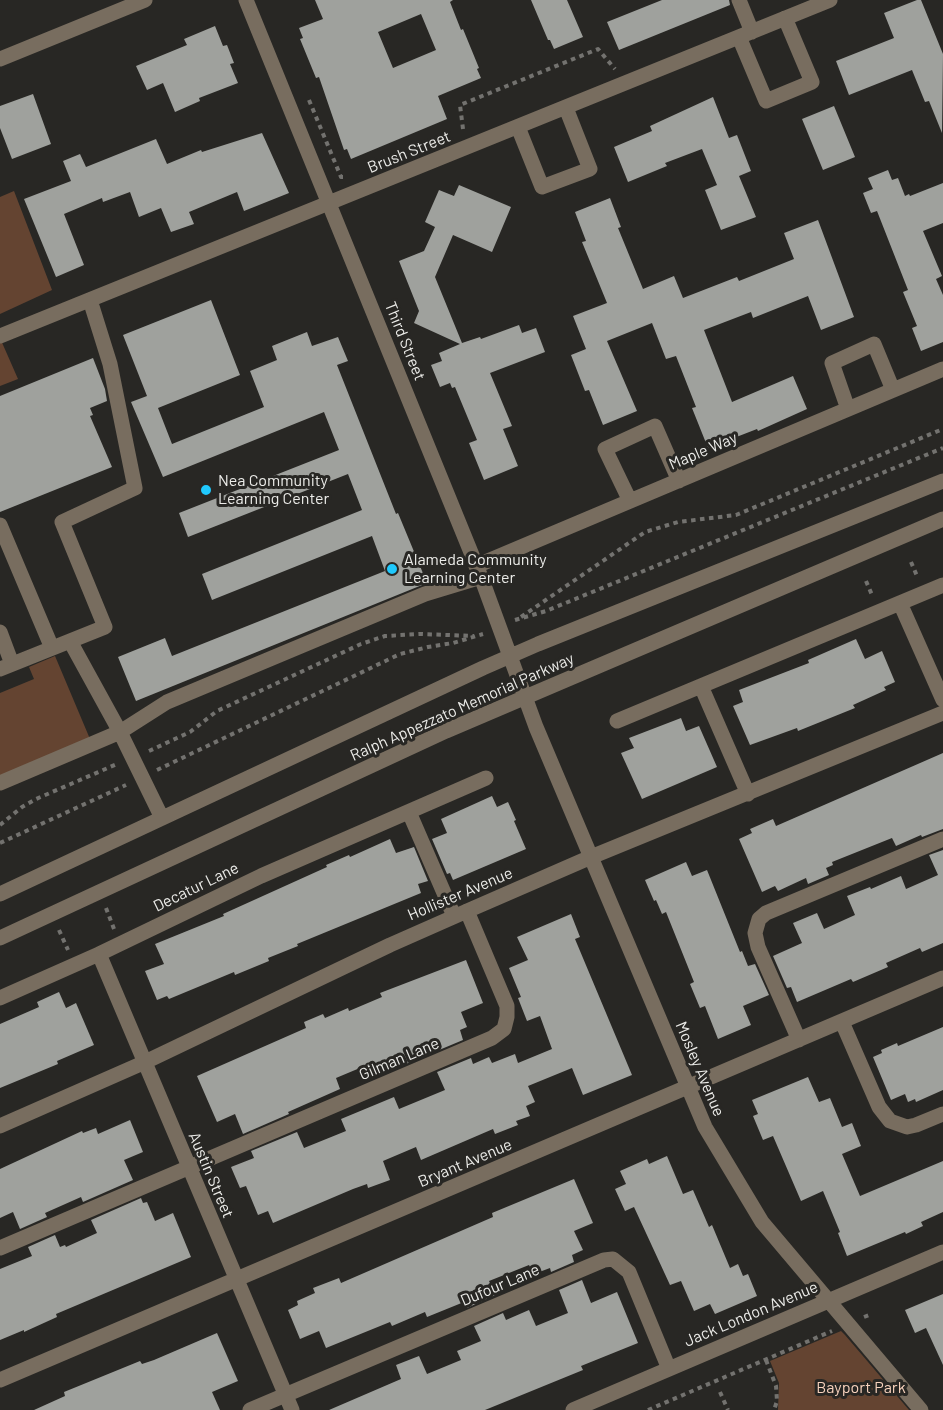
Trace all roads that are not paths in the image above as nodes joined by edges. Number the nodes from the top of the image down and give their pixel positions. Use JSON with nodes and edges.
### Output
{"nodes":[{"id":1,"x":145,"y":0,"type":"edge"},
{"id":2,"x":246,"y":0,"type":"edge"},
{"id":3,"x":739,"y":0,"type":"edge"},
{"id":4,"x":830,"y":0,"type":"edge"},
{"id":5,"x":785,"y":18,"type":"junction"},
{"id":6,"x":746,"y":34,"type":"junction"},
{"id":7,"x":0,"y":59,"type":"edge"},
{"id":8,"x":566,"y":108,"type":"junction"},
{"id":9,"x":518,"y":127,"type":"junction"},
{"id":10,"x":330,"y":204,"type":"junction"},
{"id":11,"x":90,"y":300,"type":"junction"},
{"id":12,"x":0,"y":336,"type":"edge"},
{"id":13,"x":943,"y":369,"type":"edge"},
{"id":14,"x":893,"y":390,"type":"junction"},
{"id":15,"x":848,"y":409,"type":"junction"},
{"id":16,"x":679,"y":481,"type":"junction"},
{"id":17,"x":943,"y":481,"type":"edge"},
{"id":18,"x":630,"y":501,"type":"junction"},
{"id":19,"x":943,"y":519,"type":"edge"},
{"id":20,"x":0,"y":525,"type":"edge"},
{"id":21,"x":479,"y":572,"type":"junction"},
{"id":22,"x":943,"y":585,"type":"edge"},
{"id":23,"x":900,"y":603,"type":"junction"},
{"id":24,"x":0,"y":632,"type":"edge"},
{"id":25,"x":70,"y":641,"type":"junction"},
{"id":26,"x":52,"y":648,"type":"junction"},
{"id":27,"x":511,"y":657,"type":"junction"},
{"id":28,"x":6,"y":667,"type":"edge"},
{"id":29,"x":701,"y":686,"type":"junction"},
{"id":30,"x":526,"y":697,"type":"junction"},
{"id":31,"x":943,"y":700,"type":"edge"},
{"id":32,"x":943,"y":713,"type":"edge"},
{"id":33,"x":617,"y":721,"type":"dead end"},
{"id":34,"x":120,"y":732,"type":"junction"},
{"id":35,"x":486,"y":778,"type":"dead end"},
{"id":36,"x":0,"y":783,"type":"edge"},
{"id":37,"x":748,"y":794,"type":"junction"},
{"id":38,"x":409,"y":812,"type":"junction"},
{"id":39,"x":162,"y":818,"type":"junction"},
{"id":40,"x":943,"y":839,"type":"edge"},
{"id":41,"x":591,"y":857,"type":"junction"},
{"id":42,"x":0,"y":894,"type":"edge"},
{"id":43,"x":460,"y":914,"type":"junction"},
{"id":44,"x":0,"y":938,"type":"edge"},
{"id":45,"x":99,"y":954,"type":"junction"},
{"id":46,"x":943,"y":978,"type":"edge"},
{"id":47,"x":0,"y":998,"type":"edge"},
{"id":48,"x":842,"y":1022,"type":"junction"},
{"id":49,"x":799,"y":1040,"type":"junction"},
{"id":50,"x":143,"y":1063,"type":"junction"},
{"id":51,"x":688,"y":1088,"type":"junction"},
{"id":52,"x":943,"y":1114,"type":"edge"},
{"id":53,"x":0,"y":1126,"type":"edge"},
{"id":54,"x":188,"y":1168,"type":"junction"},
{"id":55,"x":0,"y":1248,"type":"edge"},
{"id":56,"x":943,"y":1252,"type":"edge"},
{"id":57,"x":236,"y":1279,"type":"junction"},
{"id":58,"x":829,"y":1301,"type":"junction"},
{"id":59,"x":669,"y":1369,"type":"junction"},
{"id":60,"x":0,"y":1380,"type":"edge"},
{"id":61,"x":285,"y":1395,"type":"junction"},
{"id":62,"x":250,"y":1410,"type":"edge"},
{"id":63,"x":292,"y":1410,"type":"edge"},
{"id":64,"x":573,"y":1410,"type":"edge"},
{"id":65,"x":921,"y":1410,"type":"edge"}],
"edges":[{"from":1,"to":7,"type":"street"},
{"from":2,"to":10,"type":"street","name":"Third Street"},
{"from":3,"to":6,"type":"street"},
{"from":4,"to":5,"type":"street","name":"Brush Street"},
{"from":5,"to":6,"type":"street","name":"Brush Street"},
{"from":5,"to":6,"type":"street"},
{"from":6,"to":8,"type":"street","name":"Brush Street"},
{"from":8,"to":9,"type":"street","name":"Brush Street"},
{"from":8,"to":9,"type":"street"},
{"from":9,"to":10,"type":"street","name":"Brush Street"},
{"from":10,"to":11,"type":"street","name":"Brush Street"},
{"from":10,"to":21,"type":"street","name":"Third Street"},
{"from":11,"to":12,"type":"street","name":"Brush Street"},
{"from":11,"to":25,"type":"street"},
{"from":13,"to":14,"type":"street","name":"Maple Way"},
{"from":14,"to":15,"type":"street","name":"Maple Way"},
{"from":14,"to":15,"type":"street"},
{"from":15,"to":16,"type":"street","name":"Maple Way"},
{"from":16,"to":18,"type":"street","name":"Maple Way"},
{"from":16,"to":18,"type":"street"},
{"from":17,"to":27,"type":"street","name":"Ralph Appezzato Memorial Parkway"},
{"from":18,"to":21,"type":"street","name":"Maple Way"},
{"from":19,"to":30,"type":"street","name":"Ralph Appezzato Memorial Parkway"},
{"from":20,"to":26,"type":"street"},
{"from":21,"to":27,"type":"street","name":"Third Street"},
{"from":21,"to":34,"type":"street","name":"Maple Way"},
{"from":22,"to":23,"type":"street"},
{"from":23,"to":29,"type":"street"},
{"from":23,"to":31,"type":"street"},
{"from":24,"to":28,"type":"street"},
{"from":25,"to":26,"type":"street"},
{"from":25,"to":34,"type":"street"},
{"from":26,"to":28,"type":"street"},
{"from":27,"to":30,"type":"street","name":"Third Street"},
{"from":27,"to":39,"type":"street","name":"Ralph Appezzato Memorial Parkway"},
{"from":29,"to":33,"type":"street"},
{"from":29,"to":37,"type":"street"},
{"from":30,"to":41,"type":"street","name":"Mosley Avenue"},
{"from":30,"to":44,"type":"street","name":"Ralph Appezzato Memorial Parkway"},
{"from":32,"to":37,"type":"street","name":"Hollister Avenue"},
{"from":34,"to":36,"type":"street","name":"Maple Way"},
{"from":34,"to":39,"type":"street"},
{"from":35,"to":38,"type":"street","name":"Decatur Lane"},
{"from":37,"to":41,"type":"street","name":"Hollister Avenue"},
{"from":38,"to":43,"type":"street"},
{"from":38,"to":45,"type":"street","name":"Decatur Lane"},
{"from":39,"to":42,"type":"street","name":"Ralph Appezzato Memorial Parkway"},
{"from":40,"to":49,"type":"street"},
{"from":41,"to":43,"type":"street","name":"Hollister Avenue"},
{"from":41,"to":51,"type":"street","name":"Mosley Avenue"},
{"from":43,"to":50,"type":"street","name":"Hollister Avenue"},
{"from":43,"to":54,"type":"street","name":"Gilman Lane"},
{"from":45,"to":47,"type":"street","name":"Decatur Lane"},
{"from":45,"to":50,"type":"street","name":"Austin Street"},
{"from":46,"to":48,"type":"street","name":"Bryant Avenue"},
{"from":48,"to":49,"type":"street","name":"Bryant Avenue"},
{"from":48,"to":52,"type":"street"},
{"from":49,"to":51,"type":"street","name":"Bryant Avenue"},
{"from":50,"to":53,"type":"street","name":"Hollister Avenue"},
{"from":50,"to":54,"type":"street","name":"Austin Street"},
{"from":51,"to":57,"type":"street","name":"Bryant Avenue"},
{"from":51,"to":58,"type":"street","name":"Mosley Avenue"},
{"from":54,"to":55,"type":"street"},
{"from":54,"to":57,"type":"street","name":"Austin Street"},
{"from":56,"to":58,"type":"street","name":"Jack London Avenue"},
{"from":57,"to":60,"type":"street","name":"Bryant Avenue"},
{"from":57,"to":61,"type":"street","name":"Austin Street"},
{"from":58,"to":59,"type":"street","name":"Jack London Avenue"},
{"from":58,"to":65,"type":"street","name":"Mosley Avenue"},
{"from":59,"to":61,"type":"street","name":"Dufour Lane"},
{"from":59,"to":64,"type":"street","name":"Jack London Avenue"},
{"from":61,"to":62,"type":"street"},
{"from":61,"to":63,"type":"street","name":"Austin Street"}]}
